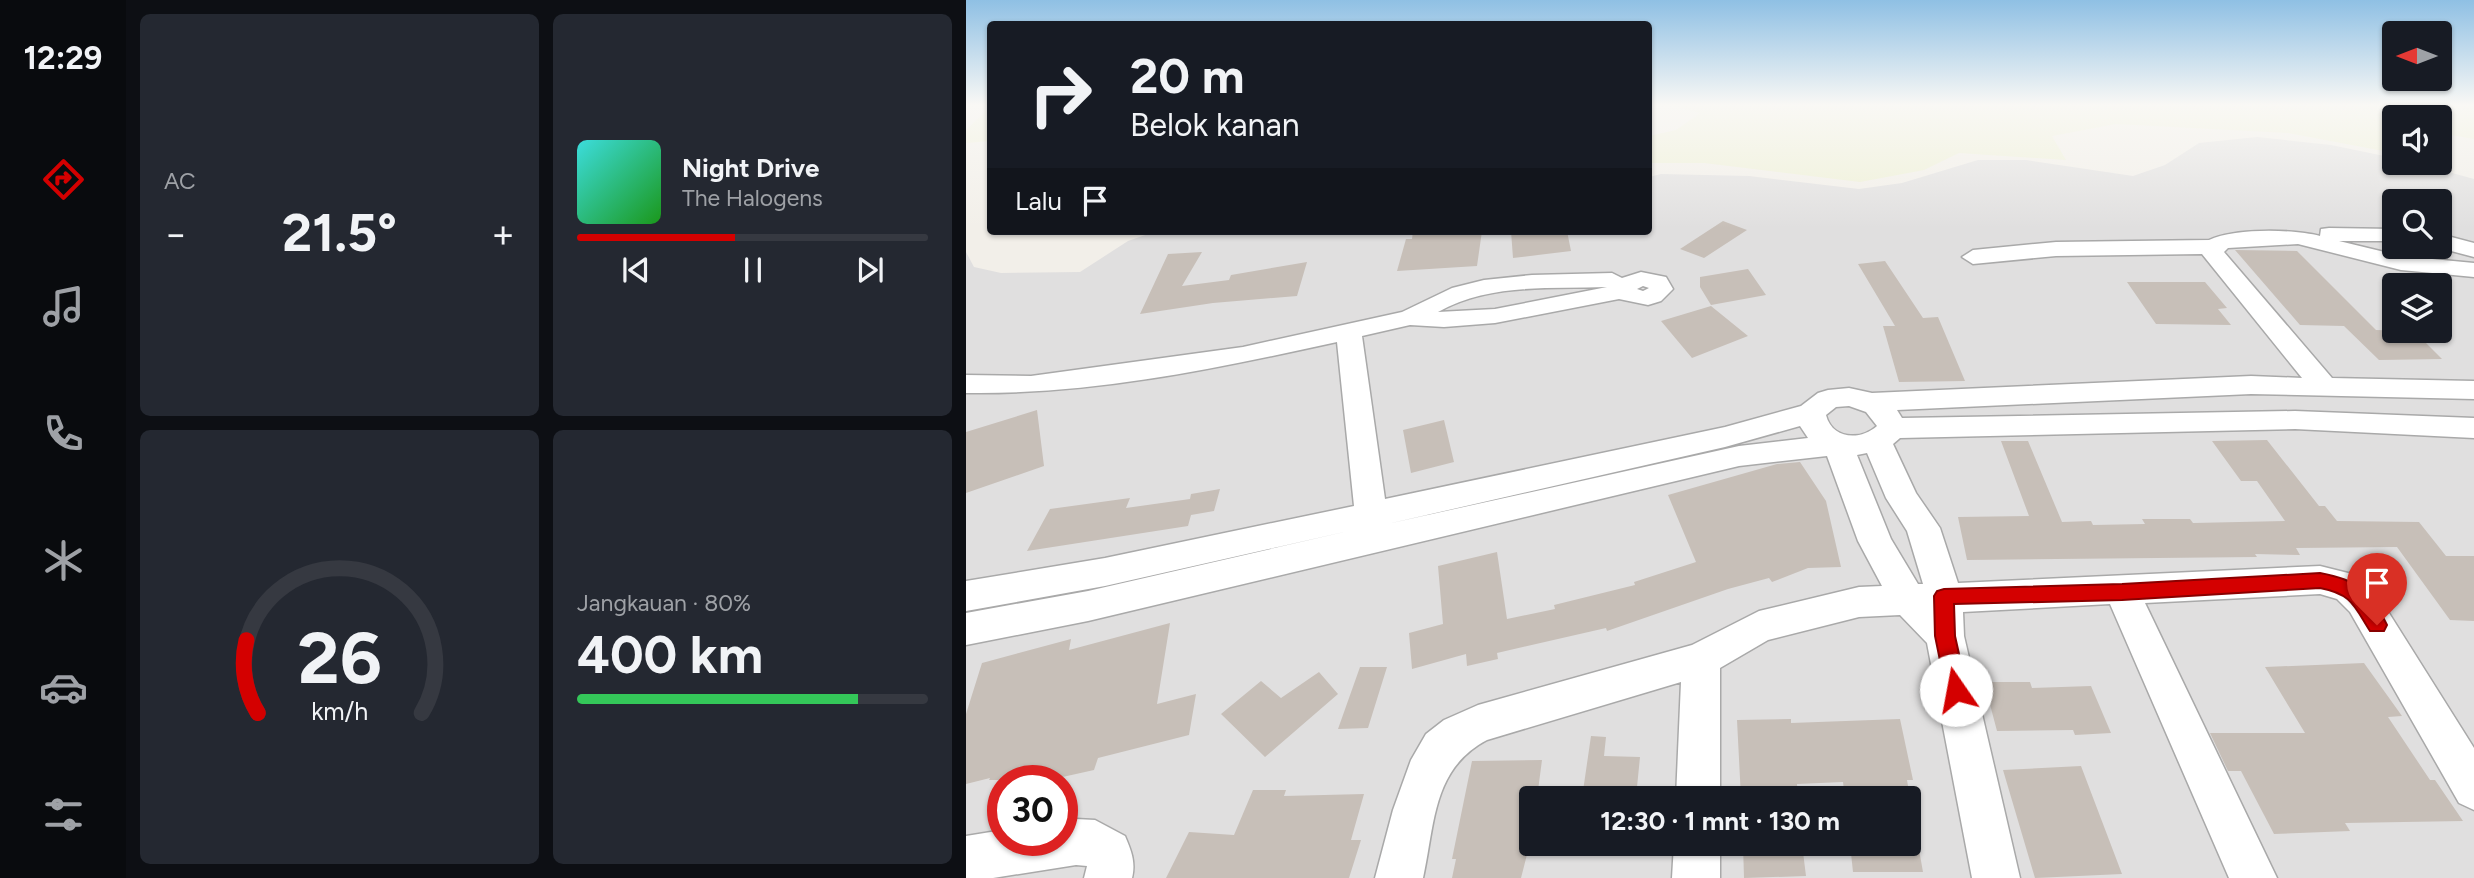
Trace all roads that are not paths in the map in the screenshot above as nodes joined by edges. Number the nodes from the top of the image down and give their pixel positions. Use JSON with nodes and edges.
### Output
{"nodes":[{"id":1,"x":2382,"y":235,"type":"edge"},
{"id":2,"x":2298,"y":237,"type":"junction"},
{"id":3,"x":2452,"y":244,"type":"edge"},
{"id":4,"x":2213,"y":247,"type":"junction"},
{"id":5,"x":2474,"y":250,"type":"edge"},
{"id":6,"x":1973,"y":257,"type":"dead end"},
{"id":7,"x":2474,"y":270,"type":"edge"},
{"id":8,"x":1630,"y":285,"type":"dead end"},
{"id":9,"x":1349,"y":332,"type":"junction"},
{"id":10,"x":966,"y":384,"type":"edge"},
{"id":11,"x":2323,"y":385,"type":"junction"},
{"id":12,"x":2474,"y":390,"type":"edge"},
{"id":13,"x":1872,"y":402,"type":"junction"},
{"id":14,"x":1811,"y":413,"type":"junction"},
{"id":15,"x":2474,"y":428,"type":"edge"},
{"id":16,"x":1884,"y":435,"type":"junction"},
{"id":17,"x":1838,"y":444,"type":"junction"},
{"id":18,"x":1370,"y":528,"type":"junction"},
{"id":19,"x":2122,"y":592,"type":"junction"},
{"id":20,"x":966,"y":596,"type":"edge"},
{"id":21,"x":1907,"y":597,"type":"junction"},
{"id":22,"x":1945,"y":616,"type":"junction"},
{"id":23,"x":966,"y":629,"type":"edge"},
{"id":24,"x":1701,"y":659,"type":"junction"},
{"id":25,"x":1698,"y":786,"type":"edge"},
{"id":26,"x":2474,"y":788,"type":"edge"},
{"id":27,"x":1697,"y":856,"type":"edge"},
{"id":28,"x":966,"y":859,"type":"edge"},
{"id":29,"x":1108,"y":878,"type":"edge"},
{"id":30,"x":1399,"y":878,"type":"edge"},
{"id":31,"x":1696,"y":878,"type":"edge"},
{"id":32,"x":1996,"y":878,"type":"edge"},
{"id":33,"x":2253,"y":878,"type":"edge"}],
"edges":[{"from":1,"to":2,"type":"street"},
{"from":2,"to":4,"type":"street"},
{"from":2,"to":7,"type":"street"},
{"from":3,"to":5,"type":"street"},
{"from":4,"to":6,"type":"street"},
{"from":4,"to":11,"type":"street"},
{"from":8,"to":9,"type":"street"},
{"from":9,"to":10,"type":"street"},
{"from":9,"to":18,"type":"street"},
{"from":11,"to":12,"type":"street"},
{"from":11,"to":13,"type":"street"},
{"from":13,"to":14,"type":"street"},
{"from":13,"to":16,"type":"street"},
{"from":14,"to":17,"type":"street"},
{"from":14,"to":18,"type":"street"},
{"from":15,"to":16,"type":"street"},
{"from":16,"to":17,"type":"street"},
{"from":16,"to":22,"type":"street"},
{"from":17,"to":18,"type":"street"},
{"from":17,"to":21,"type":"street"},
{"from":18,"to":20,"type":"street"},
{"from":18,"to":23,"type":"street"},
{"from":19,"to":22,"type":"street"},
{"from":19,"to":26,"type":"street"},
{"from":19,"to":33,"type":"street"},
{"from":21,"to":22,"type":"street"},
{"from":21,"to":24,"type":"street"},
{"from":22,"to":32,"type":"street"},
{"from":24,"to":25,"type":"street"},
{"from":24,"to":30,"type":"street"},
{"from":27,"to":31,"type":"street"},
{"from":28,"to":29,"type":"street"}]}
